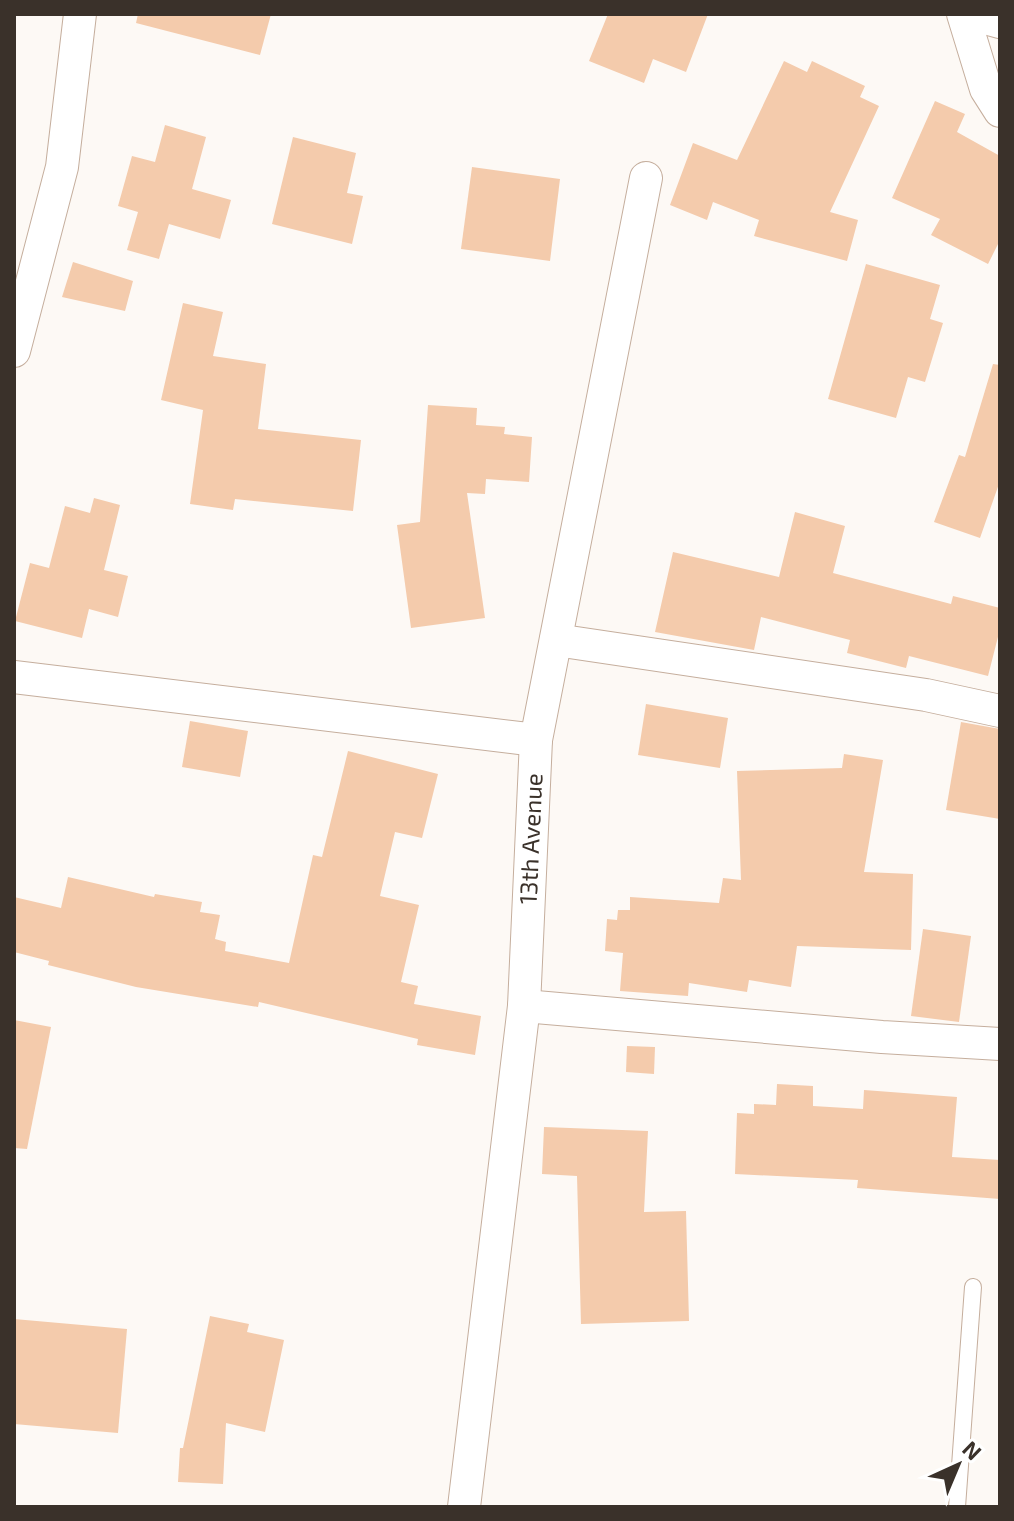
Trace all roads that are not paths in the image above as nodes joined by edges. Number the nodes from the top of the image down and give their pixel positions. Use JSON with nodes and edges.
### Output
{"nodes":[{"id":1,"x":80,"y":14,"type":"edge"},
{"id":2,"x":963,"y":14,"type":"edge"},
{"id":3,"x":971,"y":14,"type":"edge"},
{"id":4,"x":1000,"y":22,"type":"edge"},
{"id":5,"x":1000,"y":111,"type":"edge"},
{"id":6,"x":646,"y":178,"type":"dead end"},
{"id":7,"x":14,"y":351,"type":"edge"},
{"id":8,"x":556,"y":640,"type":"junction"},
{"id":9,"x":14,"y":677,"type":"edge"},
{"id":10,"x":1000,"y":711,"type":"edge"},
{"id":11,"x":536,"y":740,"type":"junction"},
{"id":12,"x":524,"y":1006,"type":"junction"},
{"id":13,"x":1000,"y":1044,"type":"edge"},
{"id":14,"x":973,"y":1287,"type":"dead end"},
{"id":15,"x":464,"y":1507,"type":"edge"},
{"id":16,"x":957,"y":1507,"type":"edge"}],
"edges":[{"from":1,"to":7,"type":"street"},
{"from":2,"to":5,"type":"street"},
{"from":3,"to":4,"type":"street"},
{"from":6,"to":8,"type":"street","name":"13th Avenue"},
{"from":8,"to":10,"type":"street"},
{"from":8,"to":11,"type":"street","name":"13th Avenue"},
{"from":9,"to":11,"type":"street"},
{"from":11,"to":12,"type":"street","name":"13th Avenue"},
{"from":12,"to":13,"type":"street"},
{"from":12,"to":15,"type":"street","name":"13th Avenue"},
{"from":14,"to":16,"type":"lane"}]}
